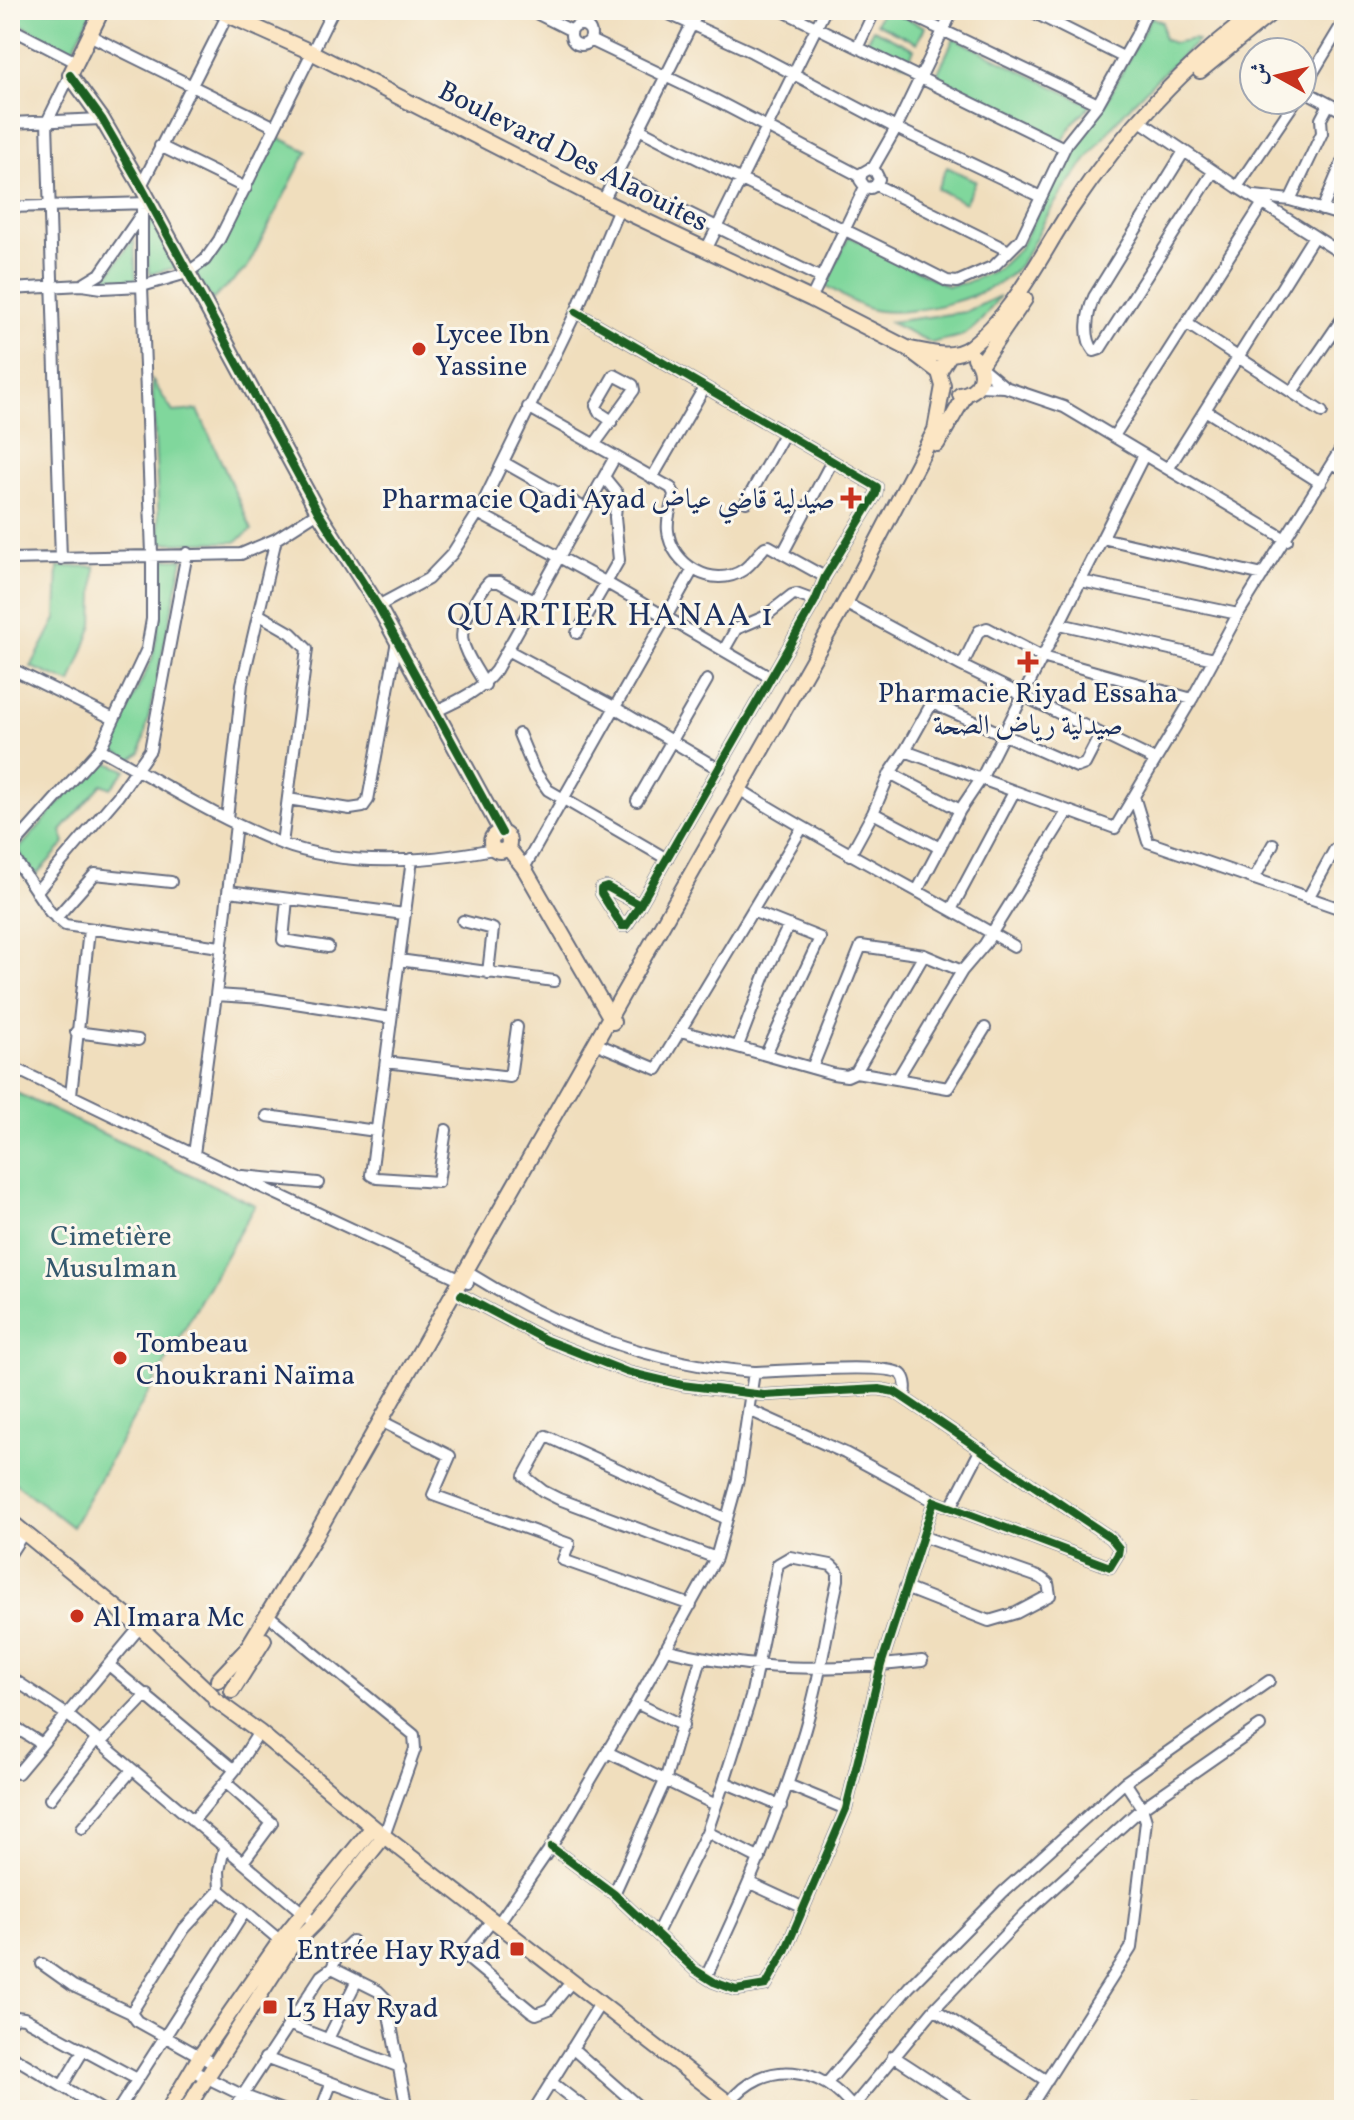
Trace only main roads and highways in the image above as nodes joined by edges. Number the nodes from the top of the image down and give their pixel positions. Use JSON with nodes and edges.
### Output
{"nodes":[{"id":1,"x":102,"y":10,"type":"edge"},
{"id":2,"x":1260,"y":10,"type":"edge"},
{"id":3,"x":1275,"y":10,"type":"edge"},
{"id":4,"x":225,"y":12,"type":"edge"},
{"id":5,"x":1143,"y":124,"type":"junction"},
{"id":6,"x":907,"y":348,"type":"junction"},
{"id":7,"x":954,"y":354,"type":"junction"},
{"id":8,"x":980,"y":366,"type":"junction"},
{"id":9,"x":941,"y":379,"type":"junction"},
{"id":10,"x":972,"y":390,"type":"junction"},
{"id":11,"x":849,"y":605,"type":"junction"},
{"id":12,"x":612,"y":1021,"type":"junction"},
{"id":13,"x":562,"y":1109,"type":"junction"},
{"id":14,"x":10,"y":1521,"type":"edge"},
{"id":15,"x":272,"y":1617,"type":"junction"},
{"id":16,"x":215,"y":1689,"type":"junction"},
{"id":17,"x":232,"y":1692,"type":"junction"},
{"id":18,"x":259,"y":1732,"type":"junction"},
{"id":19,"x":379,"y":1832,"type":"junction"},
{"id":20,"x":285,"y":1944,"type":"junction"},
{"id":21,"x":734,"y":2106,"type":"edge"},
{"id":22,"x":168,"y":2110,"type":"edge"},
{"id":23,"x":186,"y":2110,"type":"edge"}],
"edges":[{"from":1,"to":12,"type":"main road"},
{"from":2,"to":5,"type":"main road"},
{"from":3,"to":5,"type":"main road"},
{"from":4,"to":6,"type":"main road","name":"Boulevard Des Alaouites"},
{"from":5,"to":7,"type":"main road"},
{"from":5,"to":8,"type":"main road"},
{"from":6,"to":7,"type":"main road"},
{"from":6,"to":9,"type":"main road"},
{"from":7,"to":8,"type":"main road"},
{"from":7,"to":9,"type":"main road"},
{"from":8,"to":10,"type":"main road"},
{"from":9,"to":10,"type":"main road"},
{"from":9,"to":11,"type":"main road"},
{"from":10,"to":11,"type":"main road"},
{"from":11,"to":12,"type":"main road"},
{"from":12,"to":13,"type":"main road"},
{"from":12,"to":13,"type":"main road"},
{"from":13,"to":15,"type":"main road"},
{"from":14,"to":16,"type":"main road"},
{"from":15,"to":16,"type":"main road"},
{"from":15,"to":17,"type":"main road"},
{"from":16,"to":17,"type":"main road"},
{"from":16,"to":18,"type":"main road"},
{"from":17,"to":18,"type":"main road"},
{"from":18,"to":19,"type":"main road"},
{"from":19,"to":20,"type":"main road"},
{"from":19,"to":21,"type":"main road"},
{"from":20,"to":22,"type":"main road"},
{"from":20,"to":23,"type":"main road"}]}
